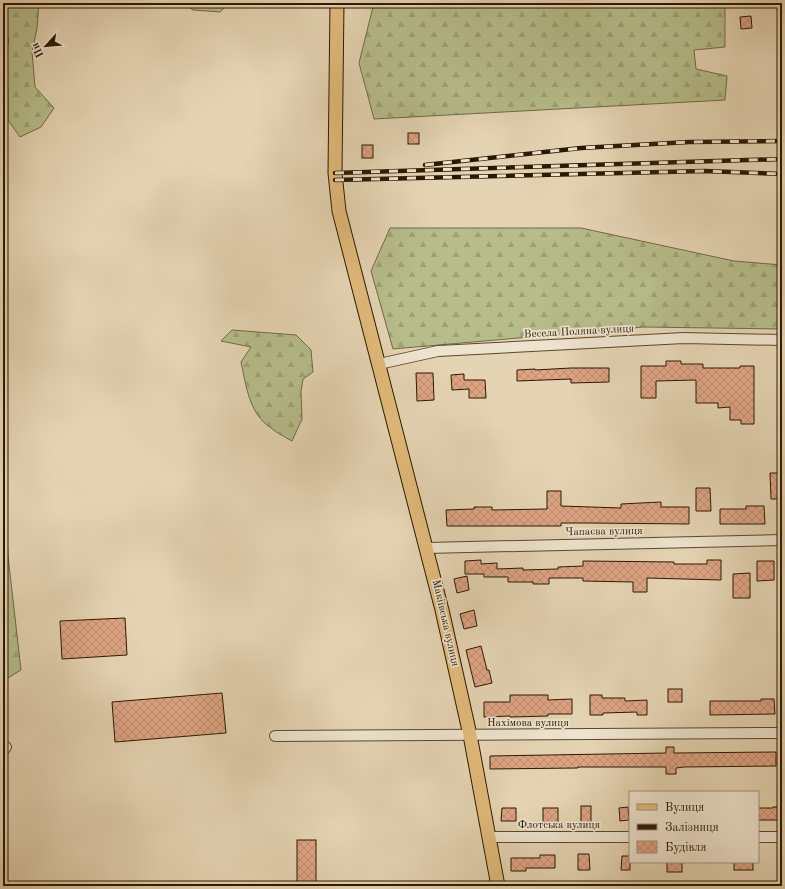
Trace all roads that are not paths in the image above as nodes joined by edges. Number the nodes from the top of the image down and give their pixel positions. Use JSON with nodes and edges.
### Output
{"nodes":[{"id":1,"x":337,"y":3,"type":"edge"},
{"id":2,"x":782,"y":340,"type":"edge"},
{"id":3,"x":378,"y":364,"type":"junction"},
{"id":4,"x":782,"y":540,"type":"edge"},
{"id":5,"x":426,"y":548,"type":"junction"},
{"id":6,"x":782,"y":733,"type":"edge"},
{"id":7,"x":470,"y":735,"type":"junction"},
{"id":8,"x":275,"y":736,"type":"dead end"},
{"id":9,"x":489,"y":837,"type":"junction"},
{"id":10,"x":629,"y":837,"type":"edge"},
{"id":11,"x":759,"y":837,"type":"edge"},
{"id":12,"x":782,"y":837,"type":"edge"},
{"id":13,"x":498,"y":886,"type":"edge"}],
"edges":[{"from":1,"to":3,"type":"main road","name":"Макіївська вулиця"},
{"from":2,"to":3,"type":"street","name":"Весела Поляна вулиця"},
{"from":3,"to":5,"type":"main road","name":"Макіївська вулиця"},
{"from":4,"to":5,"type":"street","name":"Чапаєва вулиця"},
{"from":5,"to":7,"type":"main road","name":"Макіївська вулиця"},
{"from":6,"to":7,"type":"street","name":"Нахімова вулиця"},
{"from":7,"to":8,"type":"street","name":"Нахімова вулиця"},
{"from":7,"to":9,"type":"main road","name":"Макіївська вулиця"},
{"from":9,"to":10,"type":"street","name":"Флотська вулиця"},
{"from":9,"to":13,"type":"main road","name":"Макіївська вулиця"},
{"from":11,"to":12,"type":"street"}]}
